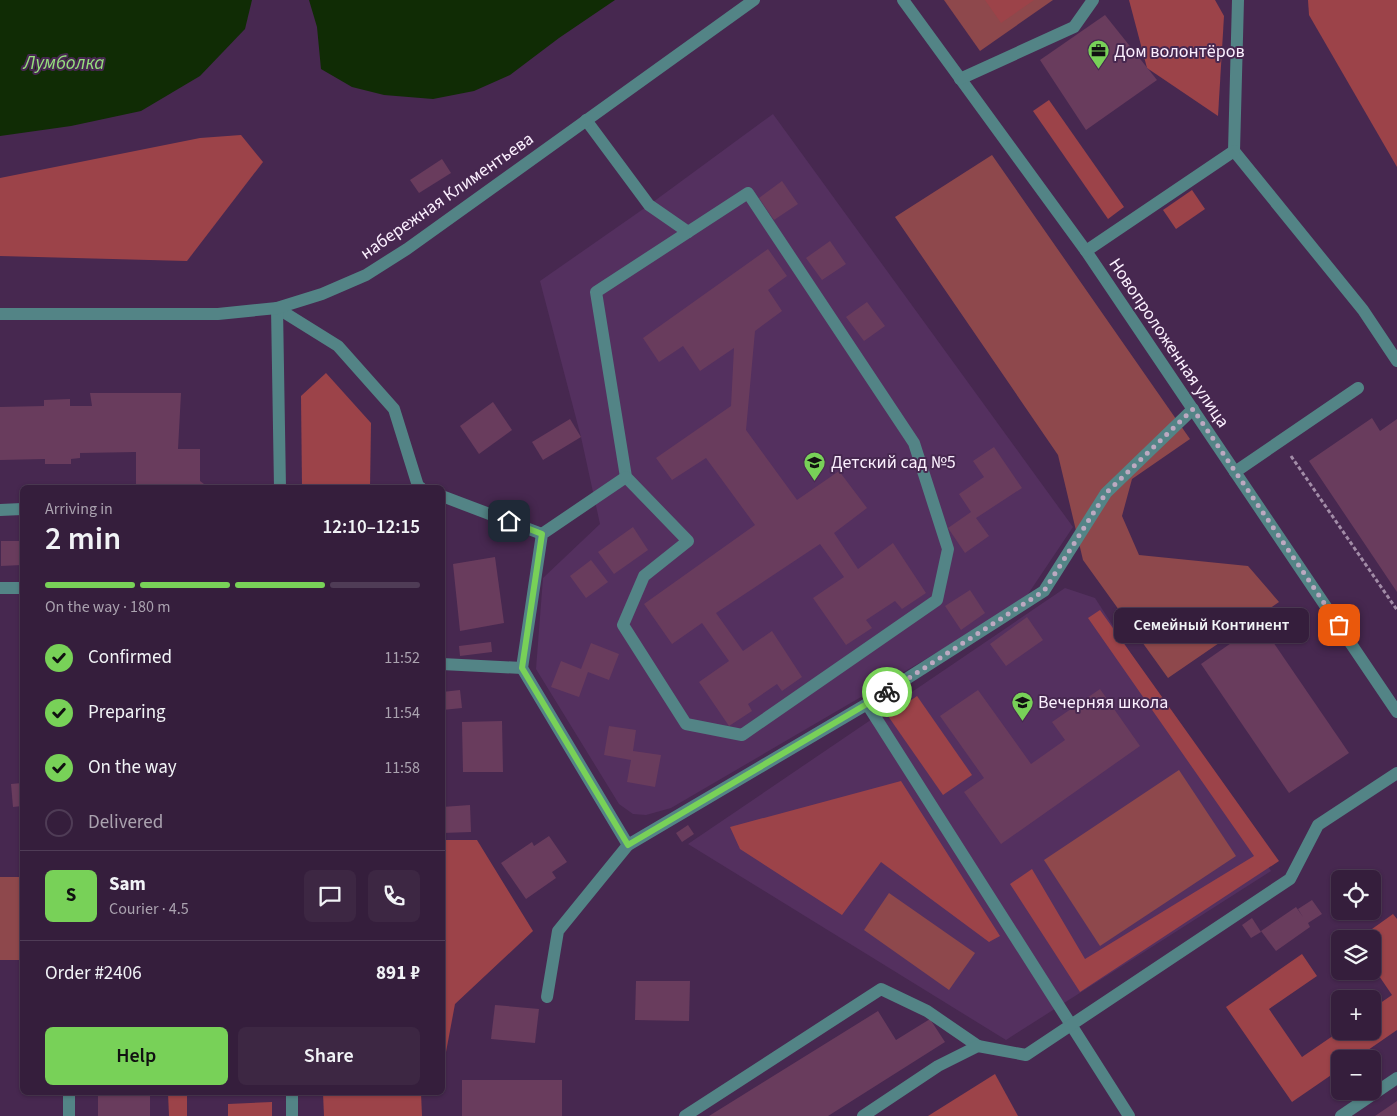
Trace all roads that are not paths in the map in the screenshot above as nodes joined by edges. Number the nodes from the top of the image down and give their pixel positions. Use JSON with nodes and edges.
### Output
{"nodes":[{"id":1,"x":754,"y":0,"type":"edge"},
{"id":2,"x":904,"y":0,"type":"edge"},
{"id":3,"x":1093,"y":0,"type":"edge"},
{"id":4,"x":1238,"y":0,"type":"edge"},
{"id":5,"x":960,"y":79,"type":"junction"},
{"id":6,"x":586,"y":120,"type":"junction"},
{"id":7,"x":1234,"y":151,"type":"junction"},
{"id":8,"x":688,"y":232,"type":"junction"},
{"id":9,"x":1086,"y":251,"type":"junction"},
{"id":10,"x":277,"y":308,"type":"junction"},
{"id":11,"x":0,"y":314,"type":"edge"},
{"id":12,"x":1397,"y":361,"type":"edge"},
{"id":13,"x":1358,"y":388,"type":"dead end"},
{"id":14,"x":1193,"y":409,"type":"junction"},
{"id":15,"x":1236,"y":472,"type":"junction"},
{"id":16,"x":626,"y":478,"type":"junction"},
{"id":17,"x":280,"y":485,"type":"edge"},
{"id":18,"x":418,"y":485,"type":"edge"},
{"id":19,"x":445,"y":497,"type":"edge"},
{"id":20,"x":20,"y":509,"type":"edge"},
{"id":21,"x":0,"y":510,"type":"edge"},
{"id":22,"x":542,"y":534,"type":"junction"},
{"id":23,"x":0,"y":588,"type":"edge"},
{"id":24,"x":20,"y":588,"type":"edge"},
{"id":25,"x":445,"y":664,"type":"edge"},
{"id":26,"x":522,"y":668,"type":"junction"},
{"id":27,"x":867,"y":704,"type":"junction"},
{"id":28,"x":1397,"y":712,"type":"edge"},
{"id":29,"x":1397,"y":774,"type":"edge"},
{"id":30,"x":628,"y":845,"type":"junction"},
{"id":31,"x":547,"y":997,"type":"dead end"},
{"id":32,"x":1070,"y":1025,"type":"junction"},
{"id":33,"x":978,"y":1046,"type":"junction"},
{"id":34,"x":1397,"y":1078,"type":"edge"},
{"id":35,"x":69,"y":1095,"type":"edge"},
{"id":36,"x":292,"y":1095,"type":"edge"},
{"id":37,"x":69,"y":1116,"type":"edge"},
{"id":38,"x":292,"y":1116,"type":"edge"},
{"id":39,"x":685,"y":1116,"type":"edge"},
{"id":40,"x":863,"y":1116,"type":"edge"},
{"id":41,"x":1129,"y":1116,"type":"edge"},
{"id":42,"x":1341,"y":1116,"type":"edge"}],
"edges":[{"from":1,"to":6,"type":"street","name":"набережная Климентьева"},
{"from":2,"to":5,"type":"street","name":"Новопроложенная улица"},
{"from":3,"to":5,"type":"street"},
{"from":4,"to":7,"type":"street"},
{"from":5,"to":9,"type":"street","name":"Новопроложенная улица"},
{"from":6,"to":8,"type":"street"},
{"from":6,"to":10,"type":"street","name":"набережная Климентьева"},
{"from":7,"to":9,"type":"street"},
{"from":7,"to":12,"type":"street"},
{"from":8,"to":16,"type":"street"},
{"from":8,"to":16,"type":"street"},
{"from":9,"to":14,"type":"street","name":"Новопроложенная улица"},
{"from":10,"to":11,"type":"street","name":"набережная Климентьева"},
{"from":10,"to":17,"type":"street"},
{"from":10,"to":18,"type":"street"},
{"from":13,"to":15,"type":"street"},
{"from":14,"to":15,"type":"street","name":"Новопроложенная улица"},
{"from":14,"to":27,"type":"street"},
{"from":15,"to":28,"type":"street","name":"Новопроложенная улица"},
{"from":16,"to":22,"type":"street"},
{"from":19,"to":22,"type":"street"},
{"from":20,"to":21,"type":"street"},
{"from":22,"to":26,"type":"street"},
{"from":23,"to":24,"type":"street"},
{"from":25,"to":26,"type":"street"},
{"from":26,"to":30,"type":"street"},
{"from":27,"to":30,"type":"street"},
{"from":27,"to":32,"type":"street"},
{"from":29,"to":32,"type":"street"},
{"from":30,"to":31,"type":"street"},
{"from":32,"to":33,"type":"street"},
{"from":32,"to":41,"type":"street"},
{"from":33,"to":39,"type":"street"},
{"from":33,"to":40,"type":"street"},
{"from":34,"to":42,"type":"street"},
{"from":35,"to":37,"type":"street"},
{"from":36,"to":38,"type":"street"}]}
